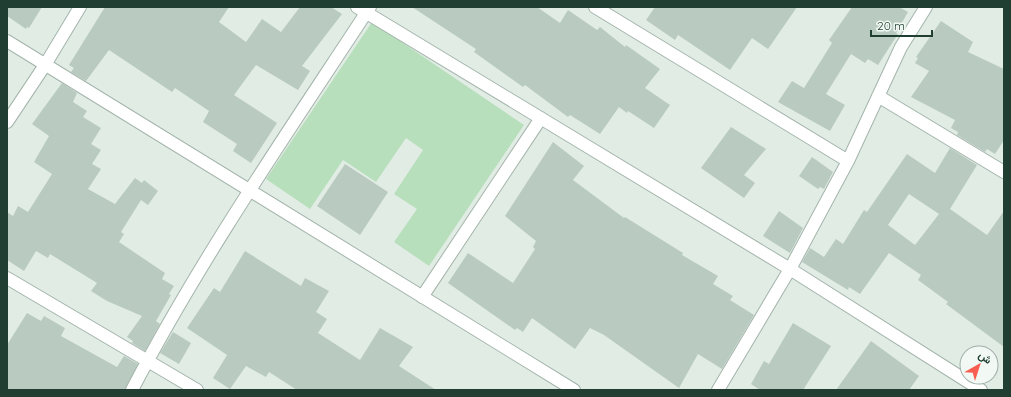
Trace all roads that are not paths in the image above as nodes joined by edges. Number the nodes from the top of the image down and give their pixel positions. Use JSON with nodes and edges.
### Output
{"nodes":[{"id":1,"x":80,"y":7,"type":"edge"},
{"id":2,"x":594,"y":7,"type":"edge"},
{"id":3,"x":926,"y":7,"type":"edge"},
{"id":4,"x":364,"y":9,"type":"edge"},
{"id":5,"x":7,"y":41,"type":"edge"},
{"id":6,"x":45,"y":65,"type":"junction"},
{"id":7,"x":878,"y":96,"type":"junction"},
{"id":8,"x":541,"y":118,"type":"junction"},
{"id":9,"x":7,"y":122,"type":"edge"},
{"id":10,"x":848,"y":161,"type":"junction"},
{"id":11,"x":1004,"y":172,"type":"edge"},
{"id":12,"x":250,"y":191,"type":"junction"},
{"id":13,"x":790,"y":269,"type":"junction"},
{"id":14,"x":7,"y":278,"type":"edge"},
{"id":15,"x":422,"y":297,"type":"junction"},
{"id":16,"x":147,"y":361,"type":"junction"},
{"id":17,"x":132,"y":390,"type":"edge"},
{"id":18,"x":197,"y":390,"type":"edge"},
{"id":19,"x":574,"y":390,"type":"edge"},
{"id":20,"x":718,"y":390,"type":"edge"},
{"id":21,"x":981,"y":390,"type":"edge"}],
"edges":[{"from":1,"to":6,"type":"street"},
{"from":2,"to":10,"type":"street"},
{"from":3,"to":7,"type":"street"},
{"from":4,"to":8,"type":"street"},
{"from":4,"to":12,"type":"street"},
{"from":5,"to":6,"type":"street"},
{"from":6,"to":9,"type":"street"},
{"from":6,"to":12,"type":"street"},
{"from":7,"to":10,"type":"street"},
{"from":7,"to":11,"type":"street"},
{"from":8,"to":13,"type":"street"},
{"from":8,"to":15,"type":"street"},
{"from":10,"to":13,"type":"street"},
{"from":12,"to":15,"type":"street"},
{"from":12,"to":16,"type":"street"},
{"from":13,"to":20,"type":"street"},
{"from":13,"to":21,"type":"street"},
{"from":14,"to":16,"type":"street"},
{"from":15,"to":19,"type":"street"},
{"from":16,"to":17,"type":"street"},
{"from":16,"to":18,"type":"street"}]}
